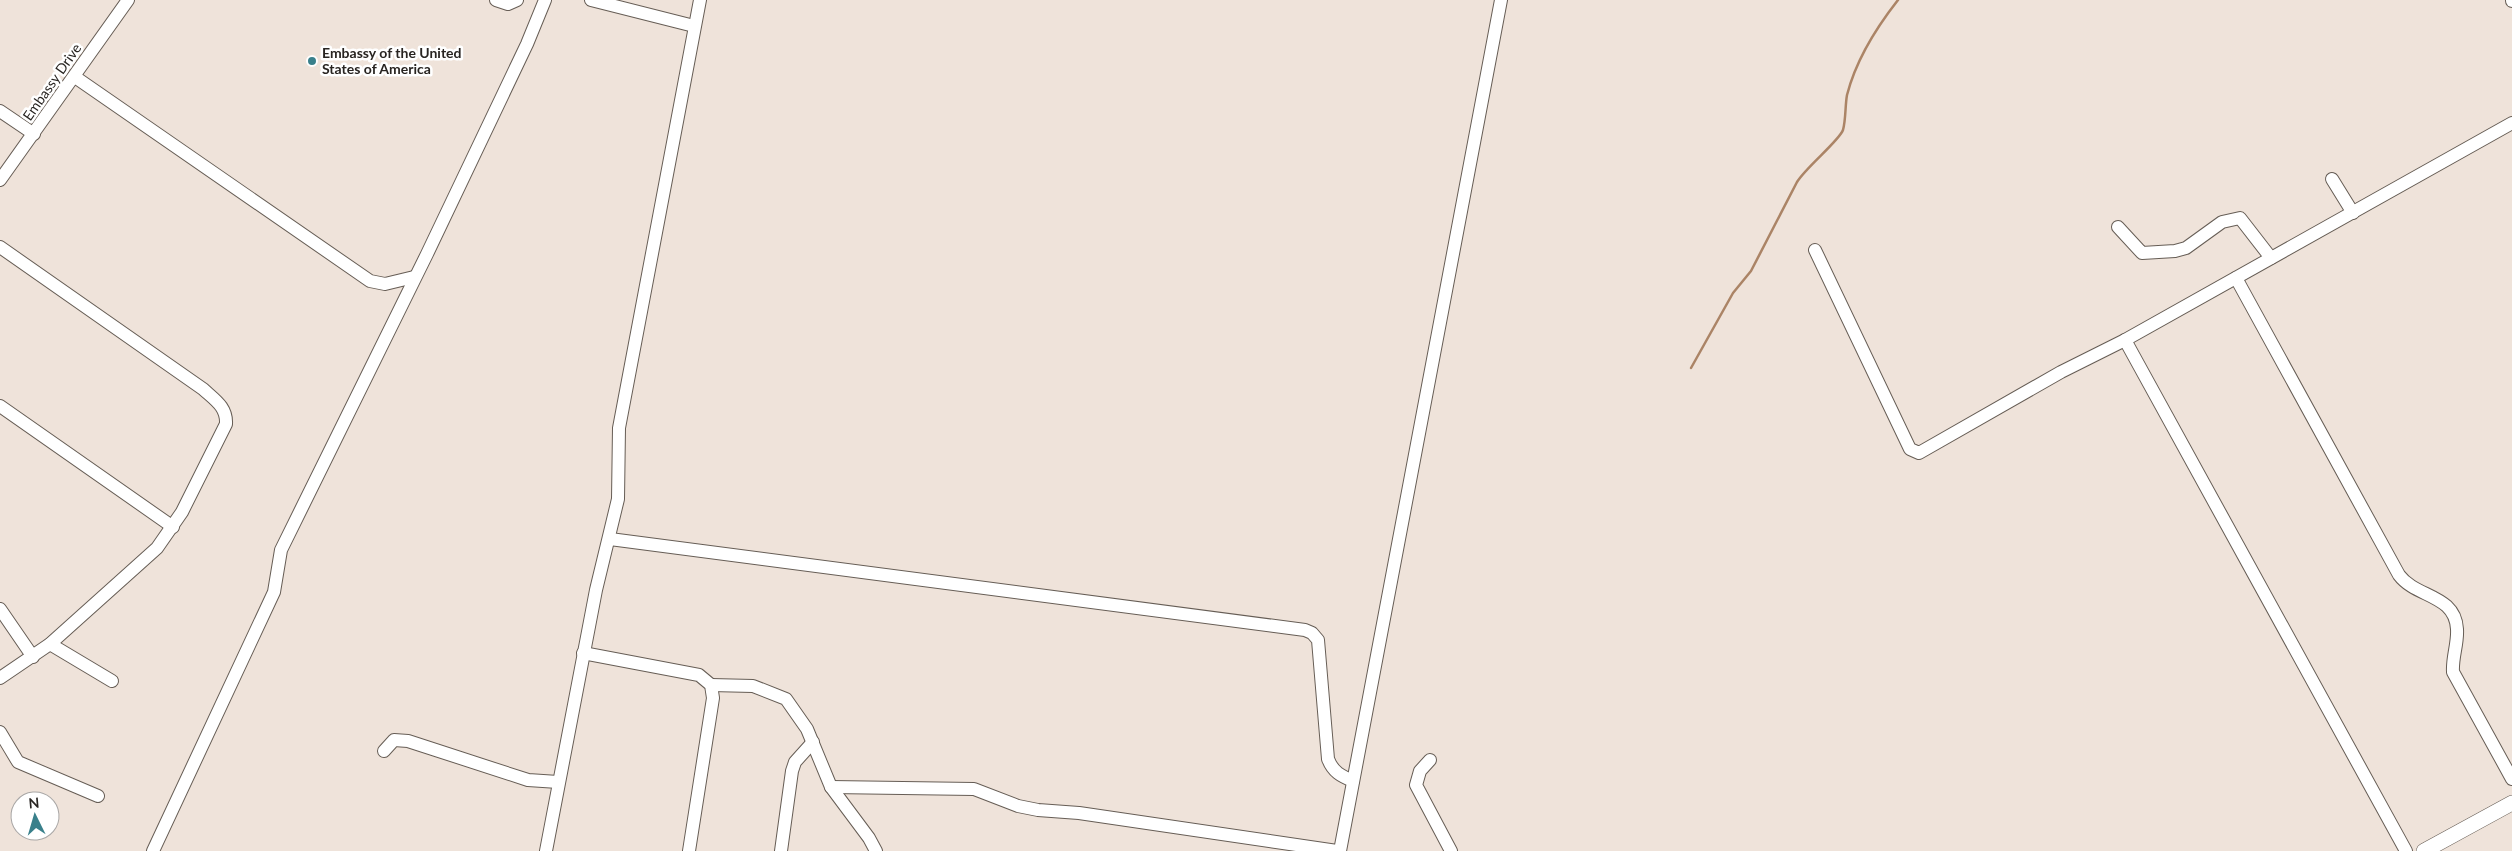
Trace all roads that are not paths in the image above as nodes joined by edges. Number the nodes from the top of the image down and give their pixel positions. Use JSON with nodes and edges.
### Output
{"nodes":[{"id":1,"x":128,"y":0,"type":"edge"},
{"id":2,"x":496,"y":0,"type":"edge"},
{"id":3,"x":517,"y":0,"type":"edge"},
{"id":4,"x":545,"y":0,"type":"edge"},
{"id":5,"x":591,"y":0,"type":"edge"},
{"id":6,"x":700,"y":0,"type":"edge"},
{"id":7,"x":1501,"y":0,"type":"edge"},
{"id":8,"x":694,"y":26,"type":"junction"},
{"id":9,"x":75,"y":77,"type":"junction"},
{"id":10,"x":0,"y":111,"type":"edge"},
{"id":11,"x":2512,"y":123,"type":"edge"},
{"id":12,"x":34,"y":134,"type":"junction"},
{"id":13,"x":2332,"y":178,"type":"dead end"},
{"id":14,"x":0,"y":180,"type":"edge"},
{"id":15,"x":2353,"y":213,"type":"junction"},
{"id":16,"x":2118,"y":227,"type":"dead end"},
{"id":17,"x":0,"y":247,"type":"edge"},
{"id":18,"x":1815,"y":250,"type":"dead end"},
{"id":19,"x":2271,"y":258,"type":"junction"},
{"id":20,"x":414,"y":277,"type":"junction"},
{"id":21,"x":2236,"y":278,"type":"junction"},
{"id":22,"x":2125,"y":340,"type":"junction"},
{"id":23,"x":0,"y":406,"type":"edge"},
{"id":24,"x":173,"y":527,"type":"junction"},
{"id":25,"x":610,"y":539,"type":"junction"},
{"id":26,"x":0,"y":608,"type":"edge"},
{"id":27,"x":50,"y":644,"type":"junction"},
{"id":28,"x":583,"y":653,"type":"junction"},
{"id":29,"x":33,"y":657,"type":"junction"},
{"id":30,"x":0,"y":678,"type":"edge"},
{"id":31,"x":112,"y":681,"type":"dead end"},
{"id":32,"x":710,"y":685,"type":"junction"},
{"id":33,"x":0,"y":732,"type":"edge"},
{"id":34,"x":813,"y":742,"type":"junction"},
{"id":35,"x":384,"y":751,"type":"dead end"},
{"id":36,"x":1430,"y":760,"type":"dead end"},
{"id":37,"x":2512,"y":779,"type":"edge"},
{"id":38,"x":558,"y":782,"type":"junction"},
{"id":39,"x":1353,"y":782,"type":"junction"},
{"id":40,"x":831,"y":787,"type":"junction"},
{"id":41,"x":98,"y":796,"type":"dead end"},
{"id":42,"x":2512,"y":803,"type":"edge"},
{"id":43,"x":153,"y":851,"type":"edge"},
{"id":44,"x":546,"y":851,"type":"edge"},
{"id":45,"x":689,"y":851,"type":"edge"},
{"id":46,"x":782,"y":851,"type":"edge"},
{"id":47,"x":876,"y":851,"type":"edge"},
{"id":48,"x":1338,"y":851,"type":"edge"},
{"id":49,"x":1451,"y":851,"type":"edge"},
{"id":50,"x":2406,"y":851,"type":"edge"},
{"id":51,"x":2424,"y":851,"type":"edge"}],
"edges":[{"from":1,"to":9,"type":"street","name":"Embassy Drive"},
{"from":2,"to":3,"type":"street"},
{"from":4,"to":20,"type":"street"},
{"from":5,"to":8,"type":"street"},
{"from":6,"to":8,"type":"street"},
{"from":7,"to":39,"type":"street"},
{"from":8,"to":25,"type":"street"},
{"from":9,"to":12,"type":"street","name":"Embassy Drive"},
{"from":9,"to":20,"type":"street"},
{"from":10,"to":12,"type":"street"},
{"from":11,"to":15,"type":"street"},
{"from":12,"to":14,"type":"street","name":"Embassy Drive"},
{"from":13,"to":15,"type":"street"},
{"from":15,"to":19,"type":"street"},
{"from":16,"to":19,"type":"street"},
{"from":17,"to":24,"type":"street"},
{"from":18,"to":22,"type":"street"},
{"from":19,"to":21,"type":"street"},
{"from":20,"to":43,"type":"street"},
{"from":21,"to":22,"type":"street"},
{"from":21,"to":37,"type":"street"},
{"from":22,"to":50,"type":"street"},
{"from":23,"to":24,"type":"street"},
{"from":24,"to":27,"type":"street"},
{"from":25,"to":28,"type":"street"},
{"from":25,"to":39,"type":"street"},
{"from":26,"to":29,"type":"street"},
{"from":27,"to":29,"type":"street"},
{"from":27,"to":31,"type":"street"},
{"from":28,"to":32,"type":"street"},
{"from":28,"to":38,"type":"street"},
{"from":29,"to":30,"type":"street"},
{"from":32,"to":34,"type":"street"},
{"from":32,"to":45,"type":"street"},
{"from":33,"to":41,"type":"street"},
{"from":34,"to":40,"type":"street"},
{"from":34,"to":46,"type":"street"},
{"from":35,"to":38,"type":"street"},
{"from":36,"to":49,"type":"street"},
{"from":38,"to":44,"type":"street"},
{"from":39,"to":48,"type":"street"},
{"from":40,"to":47,"type":"street"},
{"from":40,"to":48,"type":"street"},
{"from":42,"to":51,"type":"main road"}]}
